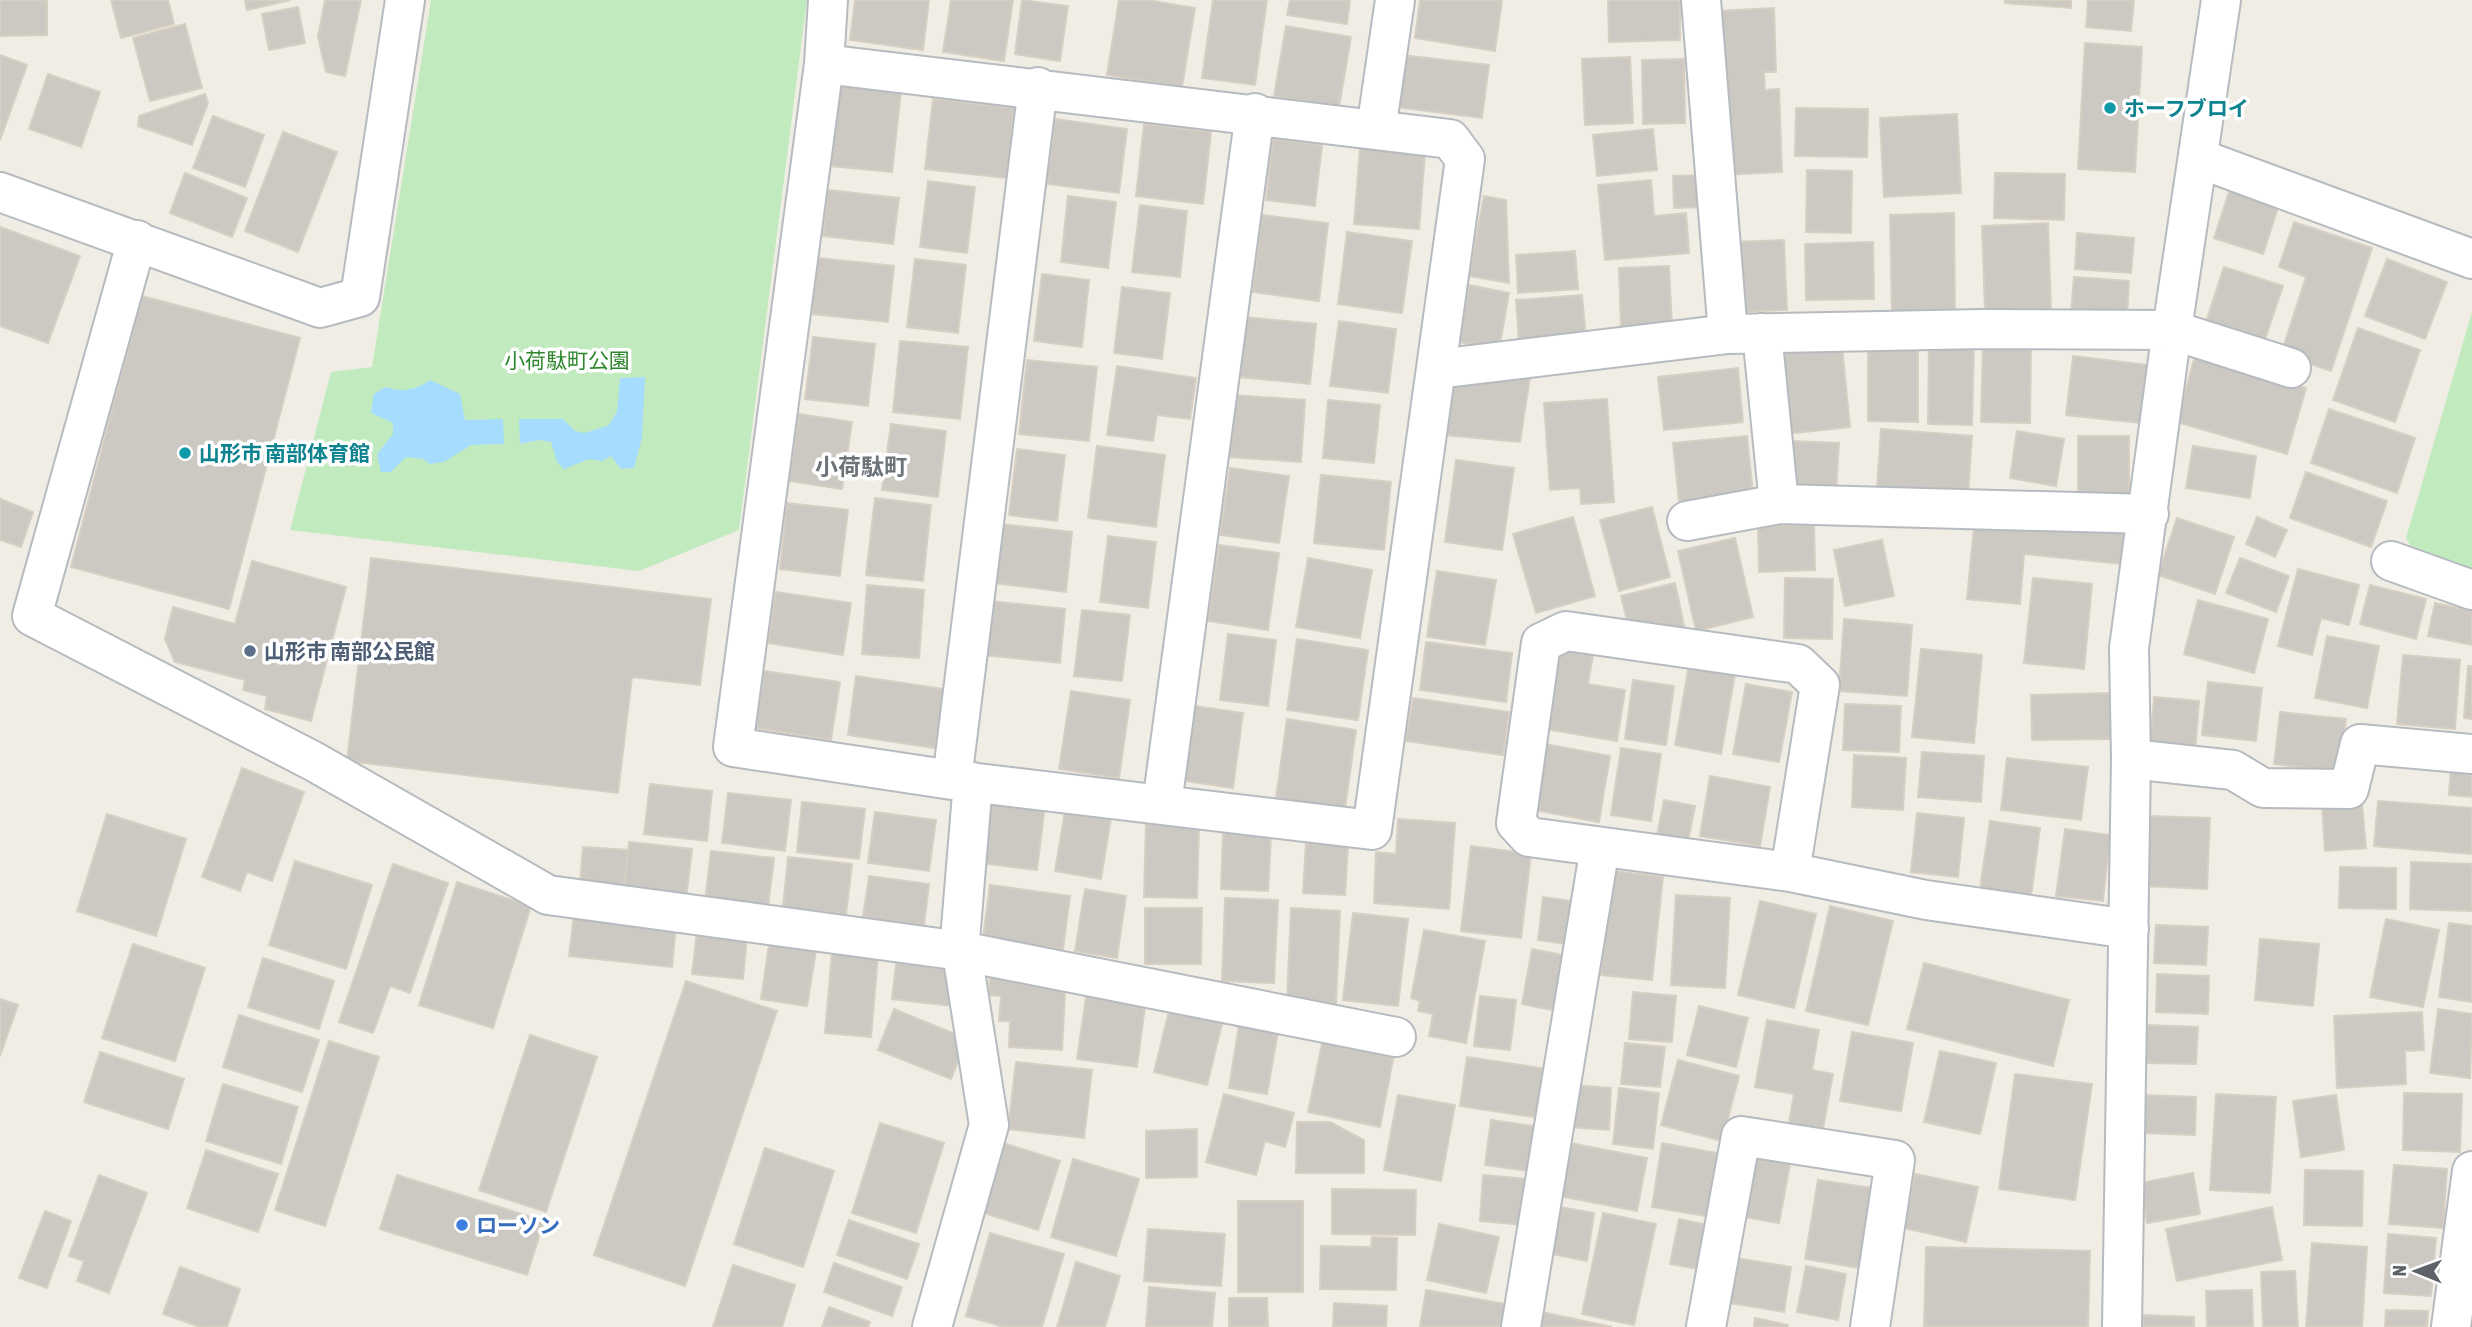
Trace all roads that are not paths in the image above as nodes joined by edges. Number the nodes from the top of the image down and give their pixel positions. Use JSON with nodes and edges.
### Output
{"nodes":[{"id":1,"x":405,"y":0,"type":"edge"},
{"id":2,"x":828,"y":0,"type":"edge"},
{"id":3,"x":1395,"y":0,"type":"edge"},
{"id":4,"x":1701,"y":0,"type":"edge"},
{"id":5,"x":2221,"y":0,"type":"edge"},
{"id":6,"x":824,"y":64,"type":"junction"},
{"id":7,"x":1038,"y":87,"type":"junction"},
{"id":8,"x":1255,"y":113,"type":"junction"},
{"id":9,"x":1376,"y":130,"type":"junction"},
{"id":10,"x":2198,"y":158,"type":"junction"},
{"id":11,"x":0,"y":192,"type":"edge"},
{"id":12,"x":137,"y":240,"type":"junction"},
{"id":13,"x":2472,"y":258,"type":"edge"},
{"id":14,"x":2172,"y":330,"type":"junction"},
{"id":15,"x":1745,"y":334,"type":"junction"},
{"id":16,"x":2291,"y":368,"type":"dead end"},
{"id":17,"x":1437,"y":369,"type":"junction"},
{"id":18,"x":1779,"y":504,"type":"junction"},
{"id":19,"x":2150,"y":514,"type":"junction"},
{"id":20,"x":1687,"y":521,"type":"dead end"},
{"id":21,"x":2391,"y":561,"type":"dead end"},
{"id":22,"x":2472,"y":590,"type":"edge"},
{"id":23,"x":2472,"y":754,"type":"edge"},
{"id":24,"x":2131,"y":759,"type":"junction"},
{"id":25,"x":963,"y":781,"type":"junction"},
{"id":26,"x":1162,"y":804,"type":"junction"},
{"id":27,"x":1600,"y":847,"type":"junction"},
{"id":28,"x":1790,"y":872,"type":"junction"},
{"id":29,"x":2129,"y":929,"type":"junction"},
{"id":30,"x":961,"y":951,"type":"junction"},
{"id":31,"x":1396,"y":1037,"type":"dead end"},
{"id":32,"x":2472,"y":1171,"type":"edge"},
{"id":33,"x":932,"y":1327,"type":"edge"},
{"id":34,"x":1521,"y":1327,"type":"edge"},
{"id":35,"x":1706,"y":1327,"type":"edge"},
{"id":36,"x":1870,"y":1327,"type":"edge"},
{"id":37,"x":2122,"y":1327,"type":"edge"},
{"id":38,"x":2451,"y":1327,"type":"edge"}],
"edges":[{"from":1,"to":12,"type":"lane"},
{"from":2,"to":6,"type":"lane"},
{"from":3,"to":9,"type":"lane"},
{"from":4,"to":15,"type":"lane"},
{"from":5,"to":10,"type":"lane"},
{"from":6,"to":7,"type":"lane"},
{"from":6,"to":25,"type":"lane"},
{"from":7,"to":8,"type":"lane"},
{"from":7,"to":25,"type":"lane"},
{"from":8,"to":9,"type":"lane"},
{"from":8,"to":26,"type":"lane"},
{"from":9,"to":17,"type":"lane"},
{"from":10,"to":13,"type":"lane"},
{"from":10,"to":14,"type":"lane"},
{"from":11,"to":12,"type":"lane"},
{"from":12,"to":30,"type":"lane"},
{"from":14,"to":15,"type":"lane"},
{"from":14,"to":16,"type":"lane"},
{"from":14,"to":19,"type":"lane"},
{"from":15,"to":17,"type":"lane"},
{"from":15,"to":18,"type":"lane"},
{"from":17,"to":26,"type":"lane"},
{"from":18,"to":19,"type":"lane"},
{"from":18,"to":20,"type":"lane"},
{"from":19,"to":24,"type":"lane"},
{"from":21,"to":22,"type":"lane"},
{"from":23,"to":24,"type":"lane"},
{"from":24,"to":29,"type":"lane"},
{"from":25,"to":26,"type":"lane"},
{"from":25,"to":30,"type":"lane"},
{"from":27,"to":28,"type":"lane"},
{"from":27,"to":28,"type":"lane"},
{"from":27,"to":34,"type":"lane"},
{"from":28,"to":29,"type":"lane"},
{"from":29,"to":37,"type":"lane"},
{"from":30,"to":31,"type":"lane"},
{"from":30,"to":33,"type":"lane"},
{"from":32,"to":38,"type":"lane"},
{"from":35,"to":36,"type":"lane"}]}
